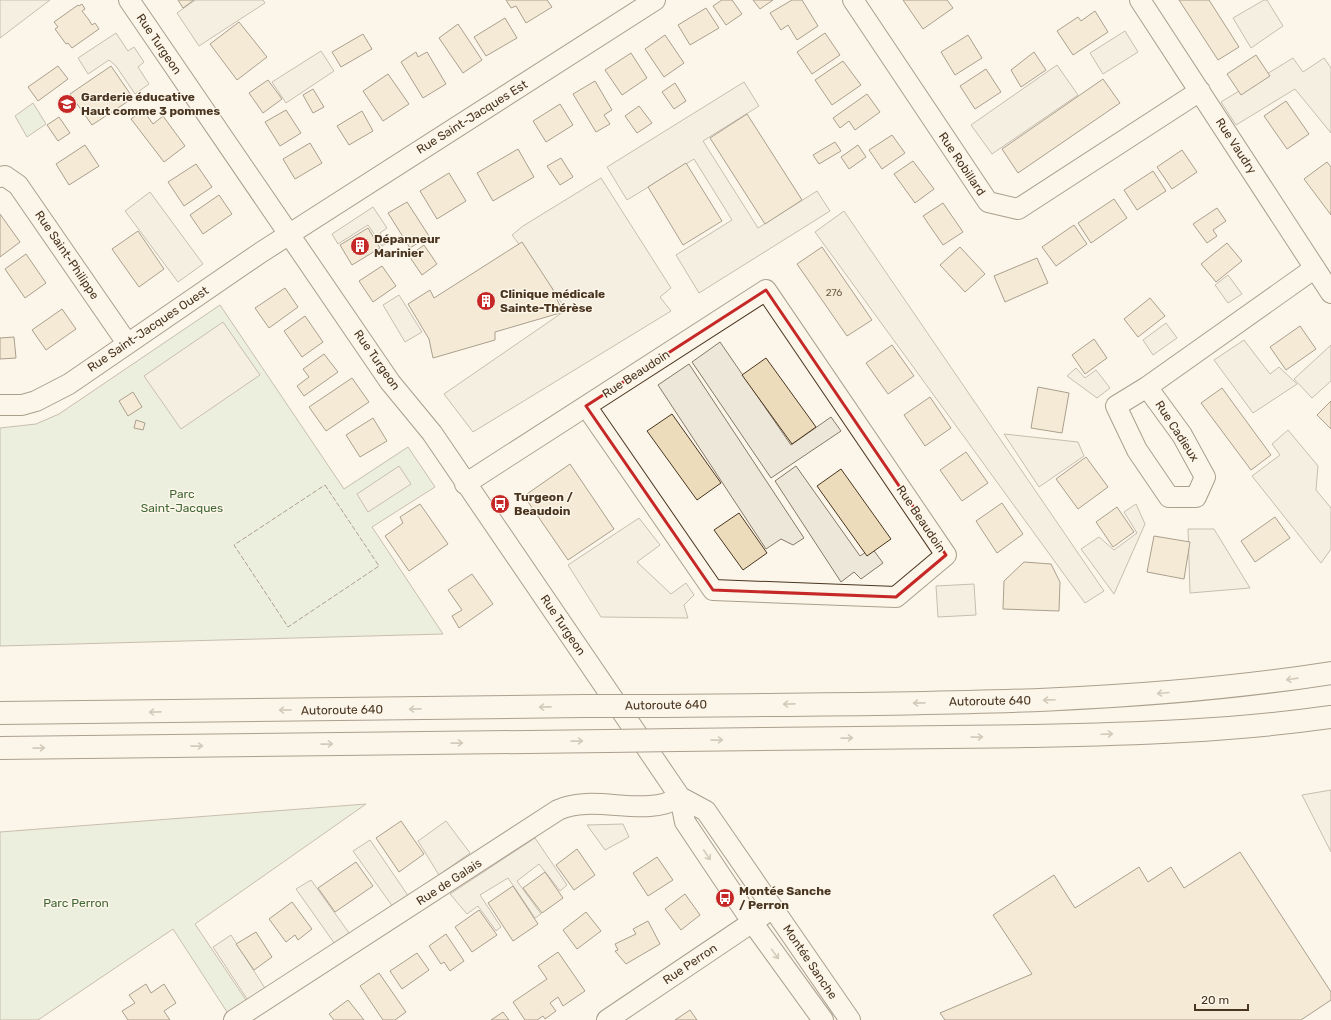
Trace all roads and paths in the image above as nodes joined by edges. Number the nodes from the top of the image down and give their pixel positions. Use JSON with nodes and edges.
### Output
{"nodes":[{"id":1,"x":128,"y":0,"type":"edge"},
{"id":2,"x":655,"y":0,"type":"edge"},
{"id":3,"x":853,"y":0,"type":"edge"},
{"id":4,"x":1140,"y":0,"type":"edge"},
{"id":5,"x":1200,"y":92,"type":"junction"},
{"id":6,"x":0,"y":178,"type":"edge"},
{"id":7,"x":289,"y":234,"type":"junction"},
{"id":8,"x":1315,"y":268,"type":"junction"},
{"id":9,"x":1331,"y":293,"type":"edge"},
{"id":10,"x":127,"y":343,"type":"junction"},
{"id":11,"x":1147,"y":387,"type":"junction"},
{"id":12,"x":0,"y":405,"type":"edge"},
{"id":13,"x":586,"y":406,"type":"junction"},
{"id":14,"x":466,"y":484,"type":"junction"},
{"id":15,"x":1331,"y":673,"type":"edge"},
{"id":16,"x":0,"y":714,"type":"edge"},
{"id":17,"x":1331,"y":717,"type":"edge"},
{"id":18,"x":627,"y":719,"type":"joint"},
{"id":19,"x":1233,"y":728,"type":"junction"},
{"id":20,"x":1331,"y":728,"type":"edge"},
{"id":21,"x":0,"y":748,"type":"edge"},
{"id":22,"x":680,"y":797,"type":"junction"},
{"id":23,"x":774,"y":908,"type":"junction"},
{"id":24,"x":752,"y":922,"type":"junction"},
{"id":25,"x":234,"y":1020,"type":"edge"},
{"id":26,"x":607,"y":1020,"type":"edge"},
{"id":27,"x":823,"y":1020,"type":"edge"},
{"id":28,"x":850,"y":1020,"type":"edge"}],
"edges":[{"from":1,"to":7,"type":"street","name":"Rue Turgeon"},
{"from":2,"to":7,"type":"street","name":"Rue Saint-Jacques Est"},
{"from":3,"to":5,"type":"street","name":"Rue Robillard"},
{"from":4,"to":5,"type":"street","name":"Rue Vaudry"},
{"from":5,"to":8,"type":"street","name":"Rue Vaudry"},
{"from":6,"to":10,"type":"street","name":"Rue Saint-Philippe"},
{"from":7,"to":10,"type":"street","name":"Rue Saint-Jacques Ouest"},
{"from":7,"to":14,"type":"street","name":"Rue Turgeon"},
{"from":8,"to":9,"type":"street","name":"Rue Vaudry"},
{"from":8,"to":11,"type":"street","name":"Rue Cadieux"},
{"from":10,"to":12,"type":"street","name":"Rue Saint-Jacques Ouest"},
{"from":11,"to":11,"type":"street","name":"Rue Cadieux"},
{"from":13,"to":13,"type":"street","name":"Rue Beaudoin"},
{"from":13,"to":14,"type":"street","name":"Rue Beaudoin"},
{"from":14,"to":18,"type":"street","name":"Rue Turgeon"},
{"from":15,"to":16,"type":"highway","name":"Autoroute 640","one_way":true,"bridge":true},
{"from":17,"to":19,"type":"highway"},
{"from":18,"to":22,"type":"street","name":"Montée Sanche"},
{"from":19,"to":20,"type":"highway"},
{"from":21,"to":19,"type":"highway","one_way":true,"bridge":true},
{"from":22,"to":23,"type":"street","name":"Montée Sanche"},
{"from":22,"to":24,"type":"street","name":"Montée Sanche","one_way":true},
{"from":22,"to":25,"type":"street","name":"Rue de Galais"},
{"from":23,"to":24,"type":"street","name":"Rue Perron"},
{"from":23,"to":28,"type":"street","name":"Montée Sanche"},
{"from":24,"to":26,"type":"street","name":"Rue Perron"},
{"from":24,"to":27,"type":"street","name":"Montée Sanche","one_way":true}]}
